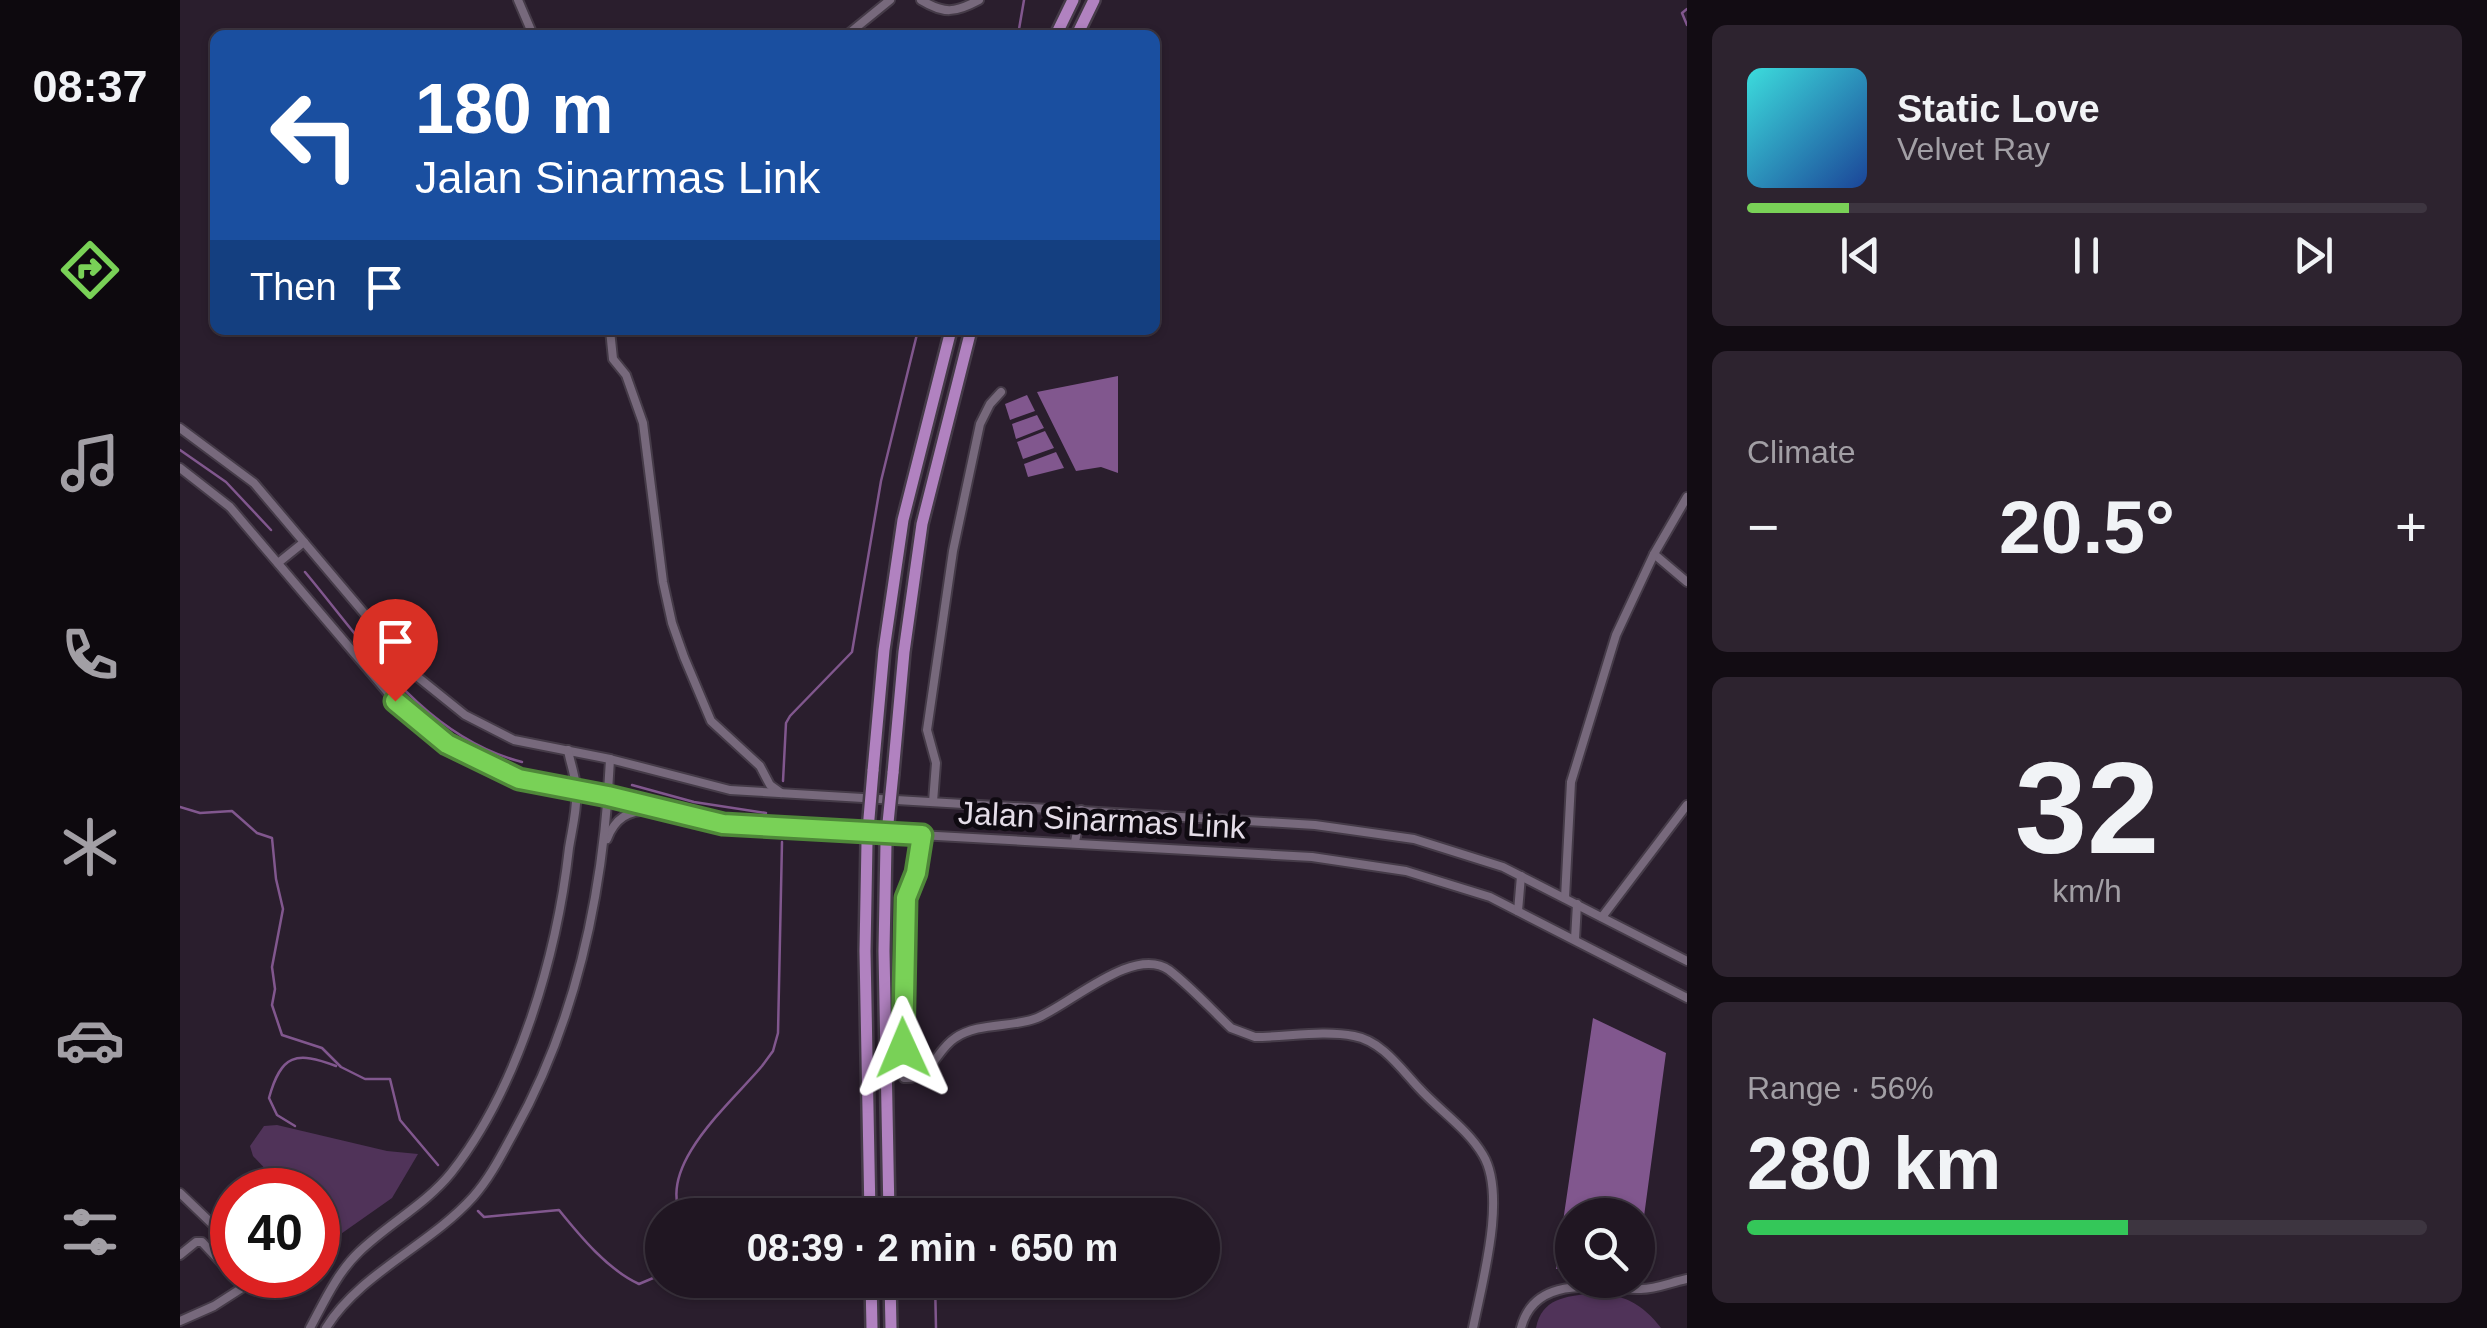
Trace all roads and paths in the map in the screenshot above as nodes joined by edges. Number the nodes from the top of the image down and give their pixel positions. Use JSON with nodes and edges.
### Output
{"nodes":[{"id":1,"x":518,"y":0,"type":"edge"},
{"id":2,"x":890,"y":0,"type":"edge"},
{"id":3,"x":921,"y":0,"type":"edge"},
{"id":4,"x":979,"y":0,"type":"edge"},
{"id":5,"x":1072,"y":0,"type":"edge"},
{"id":6,"x":1094,"y":0,"type":"edge"},
{"id":7,"x":531,"y":30,"type":"edge"},
{"id":8,"x":852,"y":30,"type":"edge"},
{"id":9,"x":1058,"y":30,"type":"edge"},
{"id":10,"x":1080,"y":30,"type":"edge"},
{"id":11,"x":611,"y":335,"type":"edge"},
{"id":12,"x":950,"y":335,"type":"edge"},
{"id":13,"x":970,"y":335,"type":"edge"},
{"id":14,"x":1001,"y":392,"type":"dead end"},
{"id":15,"x":180,"y":428,"type":"edge"},
{"id":16,"x":180,"y":468,"type":"edge"},
{"id":17,"x":1687,"y":498,"type":"edge"},
{"id":18,"x":304,"y":542,"type":"junction"},
{"id":19,"x":1654,"y":554,"type":"junction"},
{"id":20,"x":278,"y":563,"type":"junction"},
{"id":21,"x":1687,"y":582,"type":"edge"},
{"id":22,"x":568,"y":750,"type":"junction"},
{"id":23,"x":610,"y":759,"type":"junction"},
{"id":24,"x":576,"y":790,"type":"junction"},
{"id":25,"x":782,"y":794,"type":"junction"},
{"id":26,"x":608,"y":796,"type":"junction"},
{"id":27,"x":933,"y":802,"type":"junction"},
{"id":28,"x":1687,"y":804,"type":"edge"},
{"id":29,"x":658,"y":809,"type":"junction"},
{"id":30,"x":1081,"y":810,"type":"junction"},
{"id":31,"x":922,"y":835,"type":"junction"},
{"id":32,"x":1074,"y":842,"type":"junction"},
{"id":33,"x":602,"y":852,"type":"junction"},
{"id":34,"x":1521,"y":876,"type":"junction"},
{"id":35,"x":1565,"y":898,"type":"junction"},
{"id":36,"x":1577,"y":904,"type":"junction"},
{"id":37,"x":1518,"y":911,"type":"junction"},
{"id":38,"x":1602,"y":917,"type":"junction"},
{"id":39,"x":1574,"y":940,"type":"junction"},
{"id":40,"x":1687,"y":961,"type":"edge"},
{"id":41,"x":1687,"y":998,"type":"edge"},
{"id":42,"x":180,"y":1193,"type":"edge"},
{"id":43,"x":870,"y":1198,"type":"edge"},
{"id":44,"x":889,"y":1198,"type":"edge"},
{"id":45,"x":210,"y":1222,"type":"edge"},
{"id":46,"x":210,"y":1251,"type":"edge"},
{"id":47,"x":180,"y":1254,"type":"edge"},
{"id":48,"x":1687,"y":1278,"type":"edge"},
{"id":49,"x":227,"y":1298,"type":"edge"},
{"id":50,"x":871,"y":1298,"type":"edge"},
{"id":51,"x":890,"y":1298,"type":"edge"},
{"id":52,"x":180,"y":1321,"type":"edge"},
{"id":53,"x":310,"y":1328,"type":"edge"},
{"id":54,"x":326,"y":1328,"type":"edge"},
{"id":55,"x":872,"y":1328,"type":"edge"},
{"id":56,"x":891,"y":1328,"type":"edge"},
{"id":57,"x":1473,"y":1328,"type":"edge"},
{"id":58,"x":1521,"y":1328,"type":"edge"}],
"edges":[{"from":1,"to":7,"type":"street"},
{"from":2,"to":8,"type":"street"},
{"from":3,"to":4,"type":"street"},
{"from":5,"to":9,"type":"highway"},
{"from":6,"to":10,"type":"highway"},
{"from":11,"to":25,"type":"street"},
{"from":12,"to":43,"type":"highway","bridge":true},
{"from":13,"to":44,"type":"highway","bridge":true},
{"from":14,"to":27,"type":"street"},
{"from":15,"to":18,"type":"street"},
{"from":16,"to":20,"type":"street","name":"Jalan Sinarmas Link"},
{"from":17,"to":19,"type":"street"},
{"from":18,"to":20,"type":"street"},
{"from":18,"to":22,"type":"street"},
{"from":19,"to":21,"type":"street"},
{"from":19,"to":35,"type":"street"},
{"from":20,"to":24,"type":"street","name":"Jalan Sinarmas Link"},
{"from":22,"to":23,"type":"street","name":"Jalan Sinarmas Link"},
{"from":22,"to":24,"type":"street"},
{"from":23,"to":25,"type":"street","name":"Jalan Sinarmas Link"},
{"from":23,"to":26,"type":"street"},
{"from":24,"to":26,"type":"street","name":"Jalan Sinarmas Link"},
{"from":24,"to":53,"type":"street"},
{"from":25,"to":27,"type":"street","name":"Jalan Sinarmas Link"},
{"from":26,"to":29,"type":"street","name":"Jalan Sinarmas Link"},
{"from":26,"to":33,"type":"street"},
{"from":27,"to":30,"type":"street","name":"Jalan Sinarmas Link"},
{"from":28,"to":38,"type":"street"},
{"from":29,"to":31,"type":"street","name":"Jalan Sinarmas Link"},
{"from":29,"to":33,"type":"street"},
{"from":30,"to":32,"type":"street"},
{"from":30,"to":34,"type":"street","name":"Jalan Sinarmas Link"},
{"from":31,"to":32,"type":"street","name":"Jalan Sinarmas Link"},
{"from":31,"to":57,"type":"street"},
{"from":32,"to":37,"type":"street","name":"Jalan Sinarmas Link"},
{"from":33,"to":54,"type":"street"},
{"from":34,"to":35,"type":"street","name":"Jalan Sinarmas Link"},
{"from":34,"to":37,"type":"street"},
{"from":35,"to":36,"type":"street","name":"Jalan Sinarmas Link"},
{"from":36,"to":38,"type":"street","name":"Jalan Sinarmas Link"},
{"from":36,"to":39,"type":"street"},
{"from":37,"to":39,"type":"street","name":"Jalan Sinarmas Link"},
{"from":38,"to":40,"type":"street","name":"Jalan Sinarmas Link"},
{"from":39,"to":41,"type":"street","name":"Jalan Sinarmas Link"},
{"from":42,"to":45,"type":"street"},
{"from":46,"to":47,"type":"street"},
{"from":48,"to":58,"type":"street"},
{"from":49,"to":52,"type":"street"},
{"from":50,"to":55,"type":"highway"},
{"from":51,"to":56,"type":"highway"}]}
